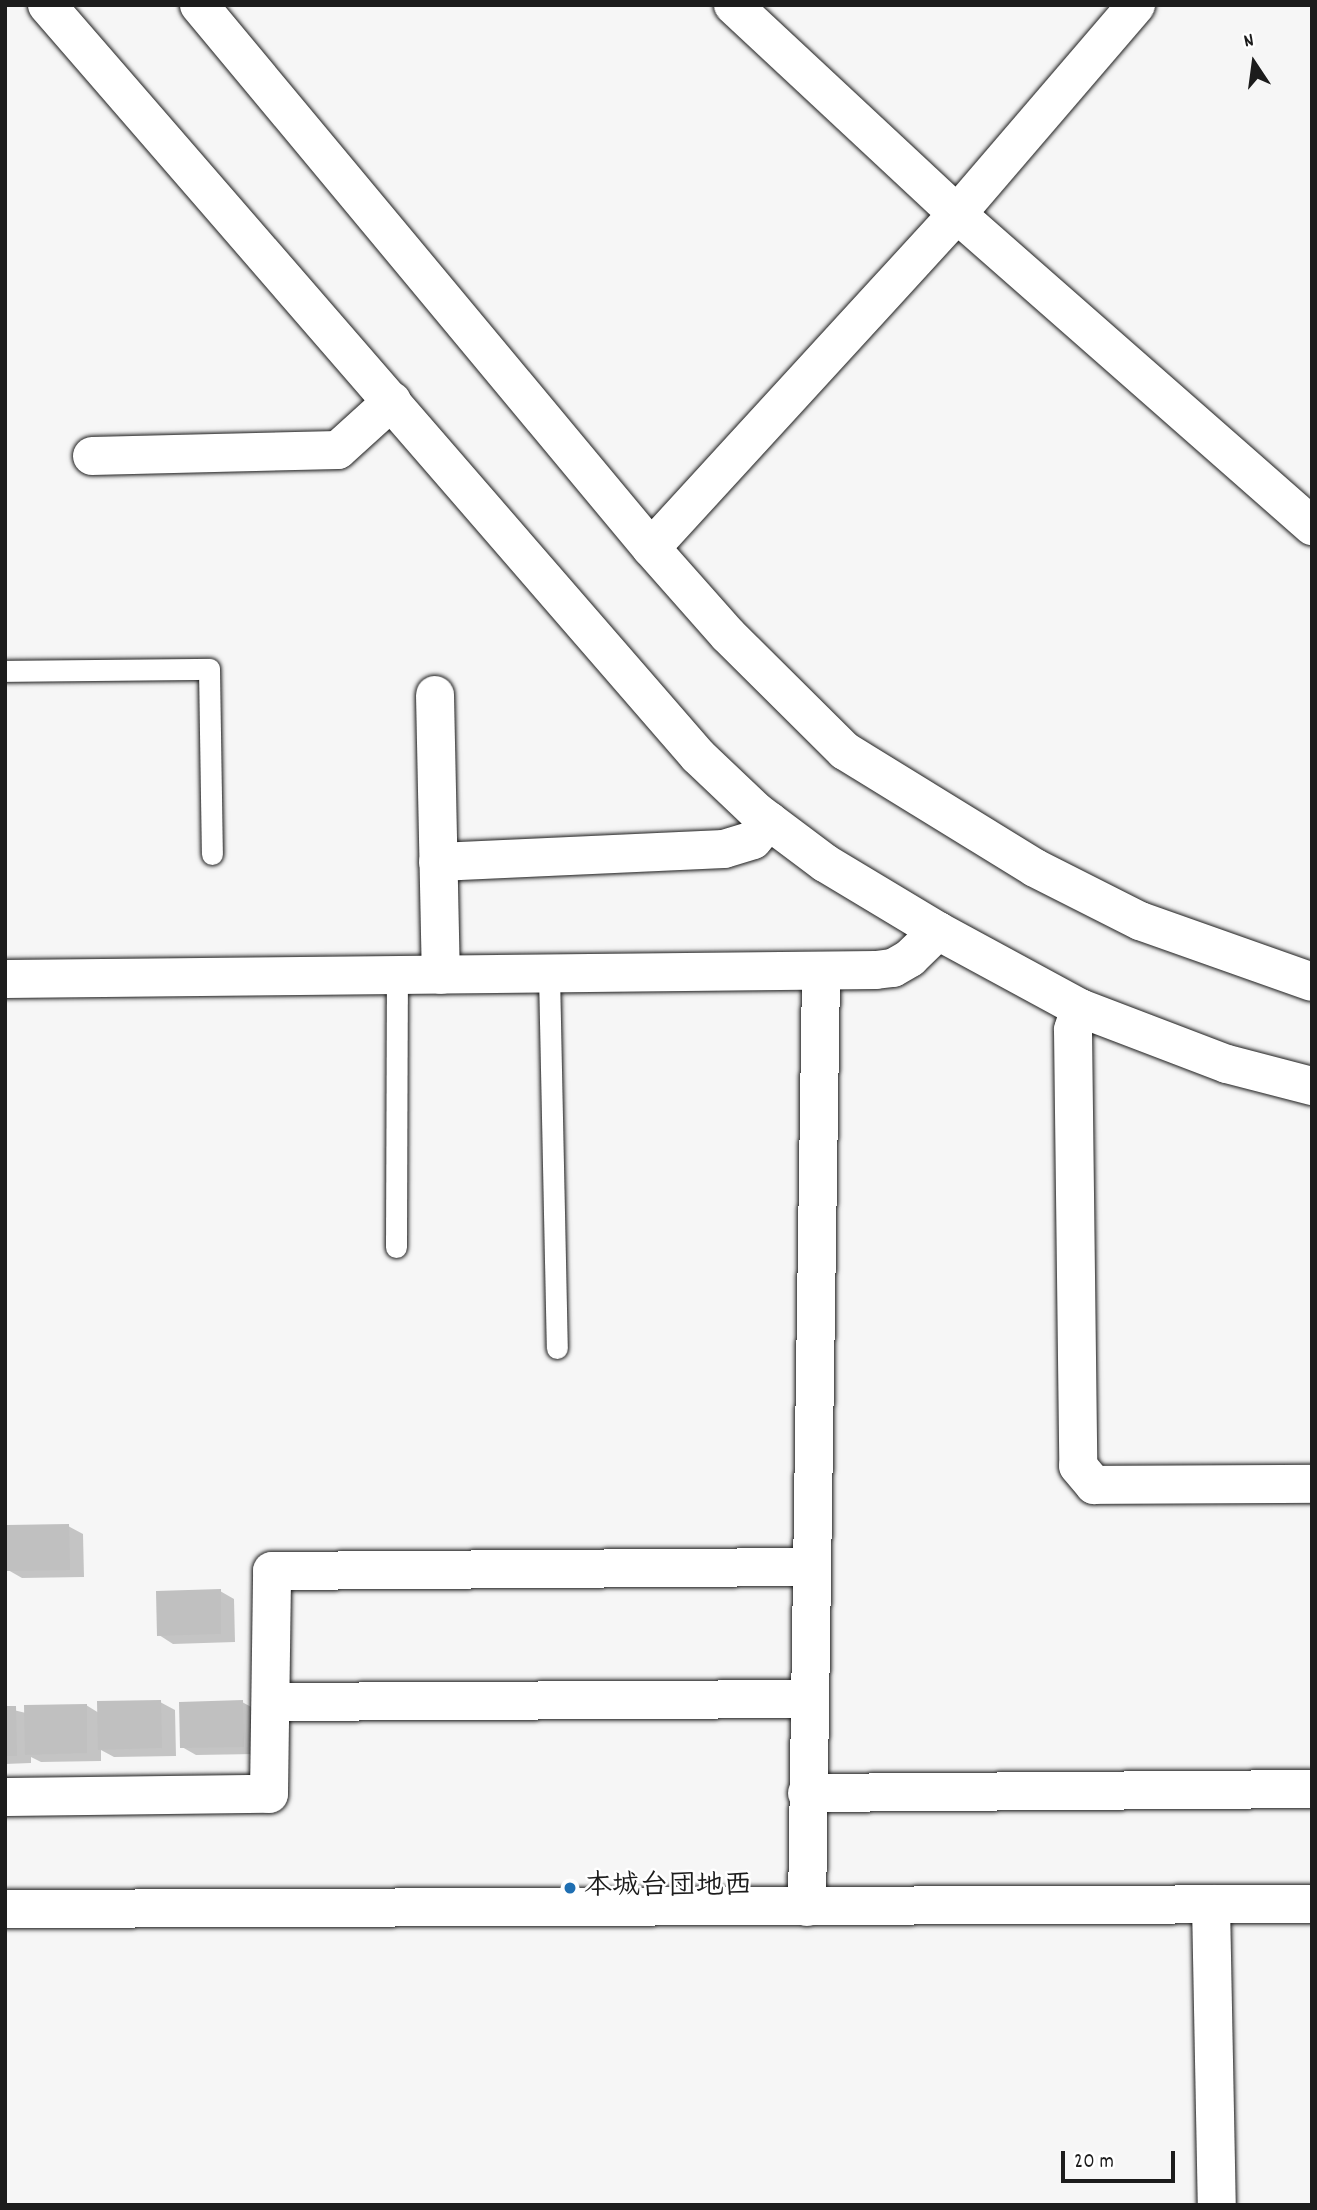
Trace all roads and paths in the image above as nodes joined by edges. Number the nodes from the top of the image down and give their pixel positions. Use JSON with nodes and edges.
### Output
{"nodes":[{"id":1,"x":47,"y":5,"type":"edge"},
{"id":2,"x":199,"y":5,"type":"edge"},
{"id":3,"x":733,"y":5,"type":"edge"},
{"id":4,"x":1136,"y":5,"type":"edge"},
{"id":5,"x":957,"y":214,"type":"junction"},
{"id":6,"x":391,"y":401,"type":"junction"},
{"id":7,"x":92,"y":456,"type":"dead end"},
{"id":8,"x":1312,"y":526,"type":"edge"},
{"id":9,"x":651,"y":548,"type":"junction"},
{"id":10,"x":5,"y":671,"type":"edge"},
{"id":11,"x":435,"y":695,"type":"dead end"},
{"id":12,"x":769,"y":821,"type":"junction"},
{"id":13,"x":212,"y":854,"type":"dead end"},
{"id":14,"x":438,"y":862,"type":"junction"},
{"id":15,"x":937,"y":931,"type":"junction"},
{"id":16,"x":821,"y":971,"type":"junction"},
{"id":17,"x":549,"y":974,"type":"junction"},
{"id":18,"x":441,"y":975,"type":"junction"},
{"id":19,"x":397,"y":976,"type":"junction"},
{"id":20,"x":5,"y":979,"type":"edge"},
{"id":21,"x":1312,"y":982,"type":"edge"},
{"id":22,"x":1080,"y":1008,"type":"junction"},
{"id":23,"x":1312,"y":1086,"type":"edge"},
{"id":24,"x":396,"y":1247,"type":"dead end"},
{"id":25,"x":557,"y":1348,"type":"dead end"},
{"id":26,"x":1312,"y":1484,"type":"edge"},
{"id":27,"x":808,"y":1567,"type":"junction"},
{"id":28,"x":810,"y":1699,"type":"junction"},
{"id":29,"x":271,"y":1702,"type":"junction"},
{"id":30,"x":1312,"y":1789,"type":"edge"},
{"id":31,"x":807,"y":1793,"type":"junction"},
{"id":32,"x":5,"y":1797,"type":"edge"},
{"id":33,"x":1211,"y":1904,"type":"junction"},
{"id":34,"x":1312,"y":1904,"type":"edge"},
{"id":35,"x":807,"y":1907,"type":"junction"},
{"id":36,"x":5,"y":1909,"type":"edge"},
{"id":37,"x":1217,"y":2205,"type":"edge"}],
"edges":[{"from":1,"to":6,"type":"street"},
{"from":2,"to":9,"type":"street"},
{"from":3,"to":5,"type":"street"},
{"from":4,"to":5,"type":"street"},
{"from":5,"to":8,"type":"street"},
{"from":5,"to":9,"type":"street"},
{"from":6,"to":7,"type":"street"},
{"from":6,"to":12,"type":"street"},
{"from":9,"to":21,"type":"street"},
{"from":10,"to":13,"type":"lane"},
{"from":11,"to":14,"type":"street"},
{"from":12,"to":14,"type":"street"},
{"from":12,"to":15,"type":"street"},
{"from":14,"to":18,"type":"street"},
{"from":15,"to":16,"type":"street"},
{"from":15,"to":22,"type":"street"},
{"from":16,"to":17,"type":"street"},
{"from":16,"to":27,"type":"street"},
{"from":17,"to":18,"type":"street"},
{"from":17,"to":25,"type":"lane"},
{"from":18,"to":19,"type":"street"},
{"from":19,"to":20,"type":"street"},
{"from":19,"to":24,"type":"lane"},
{"from":22,"to":23,"type":"street"},
{"from":22,"to":26,"type":"street"},
{"from":27,"to":28,"type":"street"},
{"from":27,"to":29,"type":"street"},
{"from":28,"to":29,"type":"street"},
{"from":28,"to":31,"type":"street"},
{"from":29,"to":32,"type":"street"},
{"from":30,"to":31,"type":"street"},
{"from":31,"to":35,"type":"street"},
{"from":33,"to":34,"type":"street"},
{"from":33,"to":35,"type":"street"},
{"from":33,"to":37,"type":"street"},
{"from":35,"to":36,"type":"street"}]}
